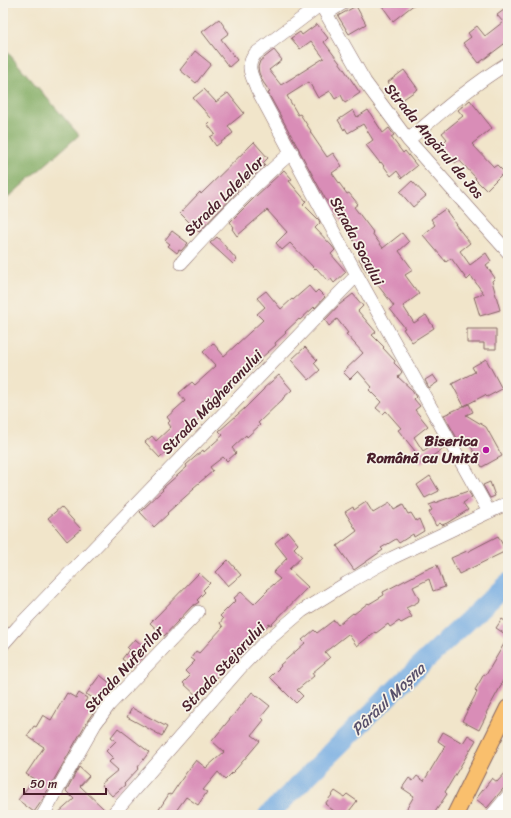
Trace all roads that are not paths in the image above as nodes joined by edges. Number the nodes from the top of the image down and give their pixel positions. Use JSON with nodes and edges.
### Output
{"nodes":[{"id":1,"x":343,"y":3,"type":"edge"},
{"id":2,"x":323,"y":7,"type":"edge"},
{"id":3,"x":508,"y":63,"type":"edge"},
{"id":4,"x":408,"y":140,"type":"junction"},
{"id":5,"x":292,"y":152,"type":"junction"},
{"id":6,"x":508,"y":252,"type":"edge"},
{"id":7,"x":181,"y":263,"type":"dead end"},
{"id":8,"x":358,"y":275,"type":"junction"},
{"id":9,"x":508,"y":503,"type":"edge"},
{"id":10,"x":489,"y":512,"type":"junction"},
{"id":11,"x":198,"y":612,"type":"dead end"},
{"id":12,"x":3,"y":644,"type":"edge"},
{"id":13,"x":508,"y":708,"type":"edge"},
{"id":14,"x":508,"y":796,"type":"edge"},
{"id":15,"x":43,"y":815,"type":"edge"},
{"id":16,"x":112,"y":815,"type":"edge"},
{"id":17,"x":455,"y":815,"type":"edge"},
{"id":18,"x":492,"y":815,"type":"edge"}],
"edges":[{"from":1,"to":2,"type":"street","name":"Strada Socului"},
{"from":2,"to":4,"type":"street","name":"Strada Angărul de Jos"},
{"from":2,"to":5,"type":"street","name":"Strada Socului"},
{"from":3,"to":4,"type":"street"},
{"from":4,"to":6,"type":"street","name":"Strada Angărul de Jos"},
{"from":5,"to":7,"type":"street","name":"Strada Lalelelor"},
{"from":5,"to":8,"type":"street","name":"Strada Socului"},
{"from":8,"to":10,"type":"street","name":"Strada Socului"},
{"from":8,"to":12,"type":"street","name":"Strada Măgheranului"},
{"from":9,"to":10,"type":"street","name":"Strada Stejarului"},
{"from":10,"to":16,"type":"street","name":"Strada Stejarului"},
{"from":11,"to":15,"type":"street","name":"Strada Nuferilor"},
{"from":13,"to":17,"type":"main road"},
{"from":14,"to":18,"type":"street"}]}
